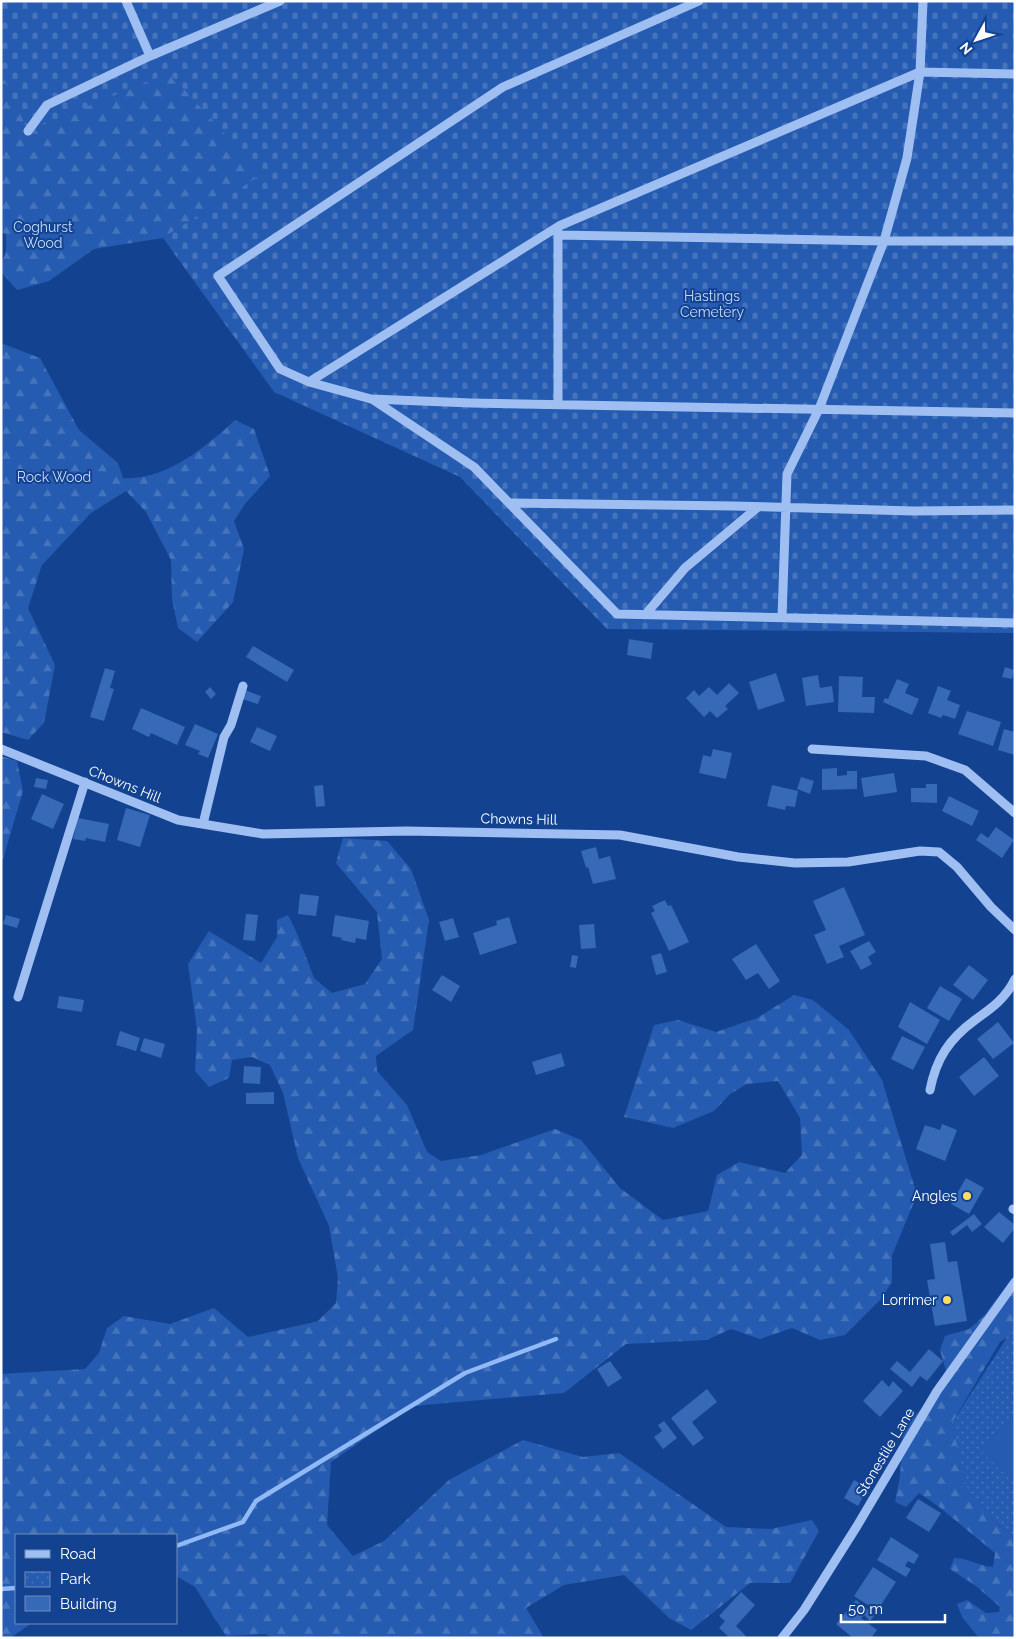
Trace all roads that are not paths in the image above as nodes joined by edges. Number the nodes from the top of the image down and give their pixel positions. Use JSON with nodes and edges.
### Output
{"nodes":[{"id":1,"x":126,"y":1,"type":"edge"},
{"id":2,"x":280,"y":1,"type":"edge"},
{"id":3,"x":699,"y":1,"type":"edge"},
{"id":4,"x":923,"y":1,"type":"edge"},
{"id":5,"x":150,"y":56,"type":"junction"},
{"id":6,"x":920,"y":72,"type":"junction"},
{"id":7,"x":1015,"y":74,"type":"edge"},
{"id":8,"x":28,"y":131,"type":"dead end"},
{"id":9,"x":558,"y":231,"type":"junction"},
{"id":10,"x":884,"y":241,"type":"junction"},
{"id":11,"x":1015,"y":241,"type":"edge"},
{"id":12,"x":309,"y":382,"type":"junction"},
{"id":13,"x":371,"y":399,"type":"junction"},
{"id":14,"x":558,"y":404,"type":"junction"},
{"id":15,"x":819,"y":409,"type":"junction"},
{"id":16,"x":1015,"y":413,"type":"edge"},
{"id":17,"x":511,"y":503,"type":"junction"},
{"id":18,"x":758,"y":506,"type":"junction"},
{"id":19,"x":786,"y":507,"type":"junction"},
{"id":20,"x":1015,"y":510,"type":"edge"},
{"id":21,"x":645,"y":615,"type":"junction"},
{"id":22,"x":782,"y":617,"type":"junction"},
{"id":23,"x":1015,"y":623,"type":"edge"},
{"id":24,"x":243,"y":686,"type":"dead end"},
{"id":25,"x":1,"y":749,"type":"edge"},
{"id":26,"x":812,"y":749,"type":"dead end"},
{"id":27,"x":85,"y":782,"type":"junction"},
{"id":28,"x":1015,"y":812,"type":"edge"},
{"id":29,"x":202,"y":824,"type":"junction"},
{"id":30,"x":1015,"y":930,"type":"edge"},
{"id":31,"x":1015,"y":978,"type":"edge"},
{"id":32,"x":18,"y":998,"type":"dead end"},
{"id":33,"x":930,"y":1090,"type":"dead end"},
{"id":34,"x":1015,"y":1282,"type":"edge"},
{"id":35,"x":782,"y":1638,"type":"edge"}],
"edges":[{"from":1,"to":5,"type":"street"},
{"from":2,"to":5,"type":"street"},
{"from":3,"to":12,"type":"street"},
{"from":4,"to":6,"type":"street"},
{"from":5,"to":8,"type":"street"},
{"from":6,"to":7,"type":"street"},
{"from":6,"to":9,"type":"street"},
{"from":6,"to":10,"type":"street"},
{"from":9,"to":10,"type":"street"},
{"from":9,"to":12,"type":"street"},
{"from":9,"to":14,"type":"street"},
{"from":10,"to":11,"type":"street"},
{"from":10,"to":15,"type":"street"},
{"from":12,"to":13,"type":"street"},
{"from":13,"to":14,"type":"street"},
{"from":13,"to":17,"type":"street"},
{"from":14,"to":15,"type":"street"},
{"from":15,"to":16,"type":"street"},
{"from":15,"to":19,"type":"street"},
{"from":17,"to":18,"type":"street"},
{"from":17,"to":21,"type":"street"},
{"from":18,"to":19,"type":"street"},
{"from":18,"to":21,"type":"street"},
{"from":19,"to":20,"type":"street"},
{"from":19,"to":22,"type":"street"},
{"from":21,"to":22,"type":"street"},
{"from":22,"to":23,"type":"street"},
{"from":24,"to":29,"type":"street"},
{"from":25,"to":27,"type":"street","name":"Chowns Hill"},
{"from":26,"to":28,"type":"street"},
{"from":27,"to":29,"type":"street","name":"Chowns Hill"},
{"from":27,"to":32,"type":"street"},
{"from":29,"to":30,"type":"street","name":"Chowns Hill"},
{"from":31,"to":33,"type":"street"},
{"from":34,"to":35,"type":"street","name":"Stonestile Lane"}]}
